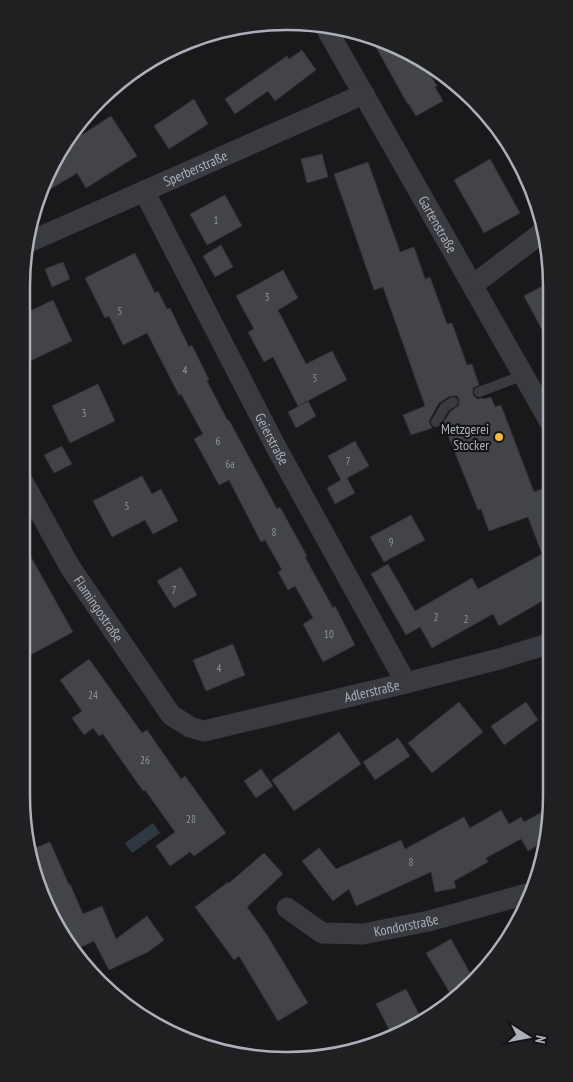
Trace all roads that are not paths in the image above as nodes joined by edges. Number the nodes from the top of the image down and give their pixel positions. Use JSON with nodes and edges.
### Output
{"nodes":[{"id":1,"x":329,"y":34,"type":"edge"},
{"id":2,"x":364,"y":94,"type":"junction"},
{"id":3,"x":144,"y":191,"type":"junction"},
{"id":4,"x":538,"y":236,"type":"edge"},
{"id":5,"x":34,"y":240,"type":"edge"},
{"id":6,"x":473,"y":284,"type":"junction"},
{"id":7,"x":524,"y":375,"type":"junction"},
{"id":8,"x":479,"y":392,"type":"dead end"},
{"id":9,"x":453,"y":402,"type":"dead end"},
{"id":10,"x":543,"y":409,"type":"edge"},
{"id":11,"x":436,"y":422,"type":"dead end"},
{"id":12,"x":30,"y":494,"type":"edge"},
{"id":13,"x":543,"y":645,"type":"edge"},
{"id":14,"x":406,"y":683,"type":"junction"},
{"id":15,"x":190,"y":727,"type":"joint"},
{"id":16,"x":523,"y":895,"type":"edge"},
{"id":17,"x":287,"y":908,"type":"dead end"}],
"edges":[{"from":1,"to":2,"type":"street","name":"Gartenstraße"},
{"from":2,"to":3,"type":"street","name":"Sperberstraße"},
{"from":2,"to":6,"type":"street","name":"Gartenstraße"},
{"from":3,"to":5,"type":"street","name":"Sperberstraße"},
{"from":3,"to":14,"type":"street","name":"Geierstraße"},
{"from":4,"to":6,"type":"street"},
{"from":6,"to":7,"type":"street","name":"Gartenstraße"},
{"from":7,"to":8,"type":"lane"},
{"from":7,"to":10,"type":"street","name":"Gartenstraße"},
{"from":9,"to":11,"type":"lane"},
{"from":12,"to":15,"type":"street","name":"Flamingostraße"},
{"from":13,"to":14,"type":"street","name":"Adlerstraße"},
{"from":14,"to":15,"type":"street","name":"Adlerstraße"},
{"from":16,"to":17,"type":"street","name":"Kondorstraße"}]}
